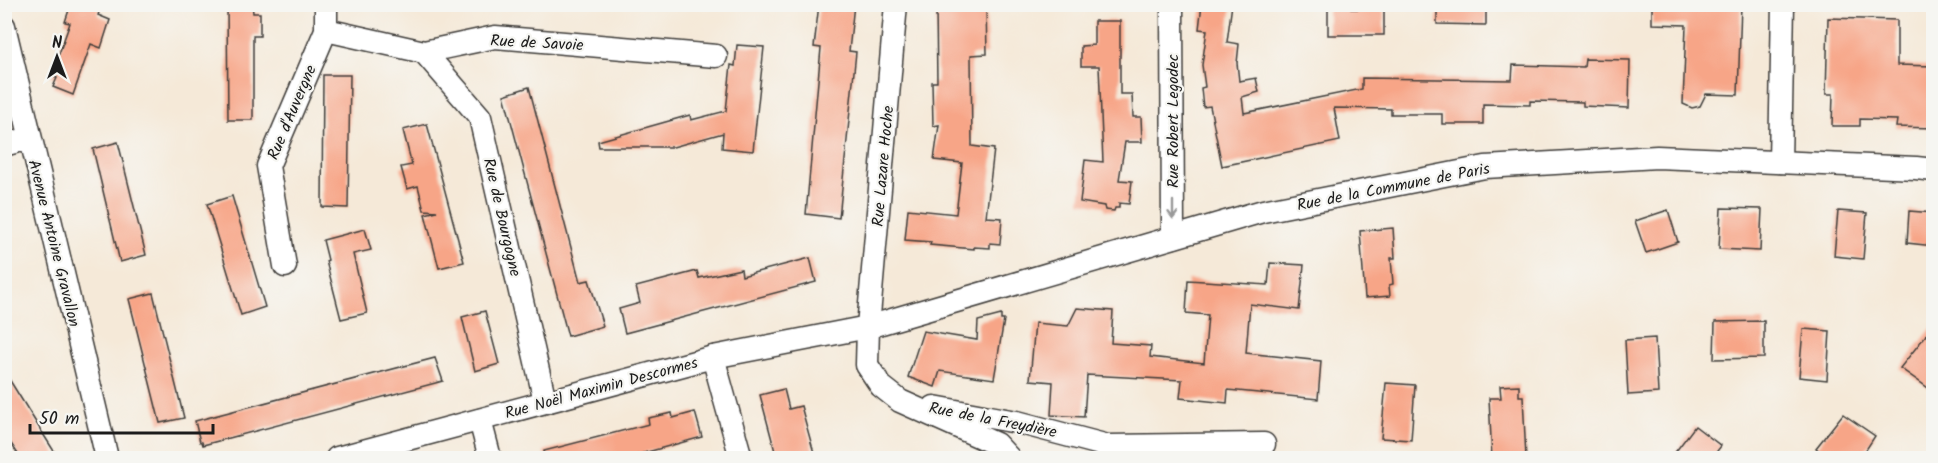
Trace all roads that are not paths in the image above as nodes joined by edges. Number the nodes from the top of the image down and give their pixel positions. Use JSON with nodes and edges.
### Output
{"nodes":[{"id":1,"x":326,"y":4,"type":"edge"},
{"id":2,"x":896,"y":4,"type":"edge"},
{"id":3,"x":1172,"y":4,"type":"edge"},
{"id":4,"x":1783,"y":4,"type":"edge"},
{"id":5,"x":4,"y":26,"type":"edge"},
{"id":6,"x":326,"y":30,"type":"junction"},
{"id":7,"x":424,"y":52,"type":"junction"},
{"id":8,"x":716,"y":56,"type":"dead end"},
{"id":9,"x":30,"y":138,"type":"junction"},
{"id":10,"x":4,"y":145,"type":"edge"},
{"id":11,"x":1780,"y":162,"type":"junction"},
{"id":12,"x":1934,"y":170,"type":"edge"},
{"id":13,"x":1173,"y":237,"type":"junction"},
{"id":14,"x":285,"y":266,"type":"dead end"},
{"id":15,"x":868,"y":327,"type":"junction"},
{"id":16,"x":713,"y":357,"type":"junction"},
{"id":17,"x":545,"y":401,"type":"junction"},
{"id":18,"x":900,"y":401,"type":"junction"},
{"id":19,"x":480,"y":420,"type":"junction"},
{"id":20,"x":1264,"y":444,"type":"dead end"},
{"id":21,"x":107,"y":459,"type":"edge"},
{"id":22,"x":337,"y":459,"type":"edge"},
{"id":23,"x":490,"y":459,"type":"edge"},
{"id":24,"x":741,"y":459,"type":"edge"},
{"id":25,"x":1009,"y":459,"type":"edge"}],
"edges":[{"from":1,"to":6,"type":"street"},
{"from":2,"to":15,"type":"street","name":"Rue Lazare Hoche"},
{"from":3,"to":13,"type":"street","name":"Rue Robert Legodec","one_way":true},
{"from":4,"to":11,"type":"street"},
{"from":5,"to":9,"type":"street","name":"Avenue Antoine Gravallon"},
{"from":6,"to":7,"type":"street","name":"Rue de Savoie"},
{"from":6,"to":14,"type":"street","name":"Rue d'Auvergne"},
{"from":7,"to":8,"type":"street","name":"Rue de Savoie"},
{"from":7,"to":17,"type":"street","name":"Rue de Bourgogne"},
{"from":9,"to":10,"type":"street"},
{"from":9,"to":21,"type":"street","name":"Avenue Antoine Gravallon"},
{"from":11,"to":12,"type":"street","name":"Rue de la Commune de Paris"},
{"from":11,"to":13,"type":"street","name":"Rue de la Commune de Paris"},
{"from":13,"to":15,"type":"street","name":"Rue de la Commune de Paris"},
{"from":15,"to":16,"type":"street","name":"Rue Noël Maximin Descormes"},
{"from":15,"to":18,"type":"street","name":"Rue Lazare Hoche"},
{"from":16,"to":17,"type":"street","name":"Rue Noël Maximin Descormes"},
{"from":16,"to":24,"type":"street"},
{"from":17,"to":19,"type":"street","name":"Rue Noël Maximin Descormes"},
{"from":18,"to":20,"type":"street","name":"Rue de la Freydière"},
{"from":18,"to":25,"type":"street"},
{"from":19,"to":22,"type":"street","name":"Rue Noël Maximin Descormes"},
{"from":19,"to":23,"type":"street"}]}
